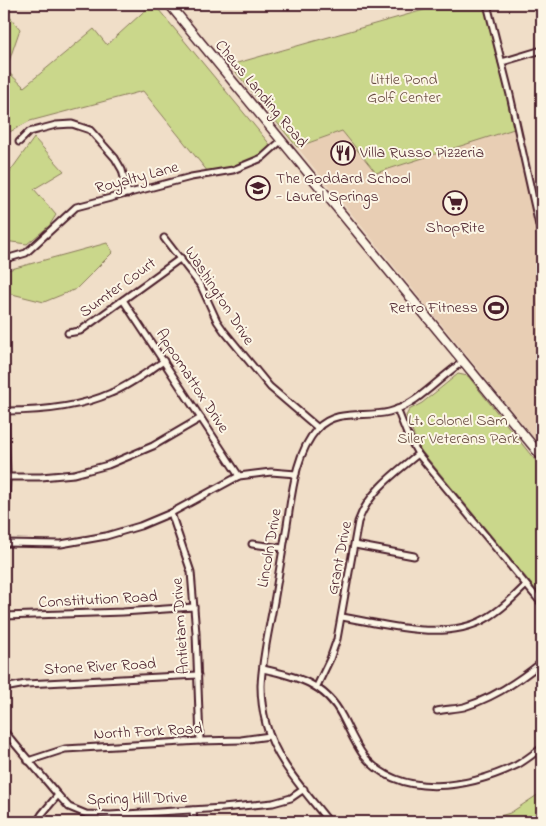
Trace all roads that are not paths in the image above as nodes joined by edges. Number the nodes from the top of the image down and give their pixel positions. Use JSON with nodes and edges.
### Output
{"nodes":[{"id":1,"x":169,"y":4,"type":"edge"},
{"id":2,"x":487,"y":4,"type":"edge"},
{"id":3,"x":542,"y":50,"type":"edge"},
{"id":4,"x":502,"y":62,"type":"junction"},
{"id":5,"x":282,"y":140,"type":"junction"},
{"id":6,"x":19,"y":142,"type":"dead end"},
{"id":7,"x":128,"y":194,"type":"junction"},
{"id":8,"x":164,"y":238,"type":"dead end"},
{"id":9,"x":542,"y":239,"type":"edge"},
{"id":10,"x":9,"y":258,"type":"dead end"},
{"id":11,"x":181,"y":258,"type":"junction"},
{"id":12,"x":123,"y":300,"type":"junction"},
{"id":13,"x":68,"y":333,"type":"dead end"},
{"id":14,"x":164,"y":361,"type":"junction"},
{"id":15,"x":464,"y":361,"type":"junction"},
{"id":16,"x":4,"y":377,"type":"edge"},
{"id":17,"x":397,"y":408,"type":"junction"},
{"id":18,"x":6,"y":411,"type":"junction"},
{"id":19,"x":200,"y":418,"type":"junction"},
{"id":20,"x":318,"y":428,"type":"junction"},
{"id":21,"x":418,"y":454,"type":"junction"},
{"id":22,"x":542,"y":457,"type":"edge"},
{"id":23,"x":296,"y":474,"type":"junction"},
{"id":24,"x":239,"y":476,"type":"junction"},
{"id":25,"x":7,"y":477,"type":"junction"},
{"id":26,"x":171,"y":513,"type":"junction"},
{"id":27,"x":4,"y":544,"type":"edge"},
{"id":28,"x":252,"y":544,"type":"dead end"},
{"id":29,"x":355,"y":545,"type":"junction"},
{"id":30,"x":283,"y":548,"type":"junction"},
{"id":31,"x":414,"y":556,"type":"dead end"},
{"id":32,"x":526,"y":585,"type":"junction"},
{"id":33,"x":542,"y":604,"type":"edge"},
{"id":34,"x":194,"y":607,"type":"junction"},
{"id":35,"x":4,"y":616,"type":"edge"},
{"id":36,"x":342,"y":617,"type":"junction"},
{"id":37,"x":542,"y":662,"type":"edge"},
{"id":38,"x":263,"y":669,"type":"junction"},
{"id":39,"x":198,"y":675,"type":"junction"},
{"id":40,"x":317,"y":686,"type":"junction"},
{"id":41,"x":4,"y":688,"type":"edge"},
{"id":42,"x":437,"y":711,"type":"dead end"},
{"id":43,"x":4,"y":731,"type":"edge"},
{"id":44,"x":270,"y":736,"type":"junction"},
{"id":45,"x":200,"y":741,"type":"junction"},
{"id":46,"x":542,"y":748,"type":"edge"},
{"id":47,"x":28,"y":761,"type":"junction"},
{"id":48,"x":304,"y":789,"type":"junction"},
{"id":49,"x":58,"y":795,"type":"junction"},
{"id":50,"x":193,"y":810,"type":"junction"},
{"id":51,"x":37,"y":822,"type":"edge"},
{"id":52,"x":194,"y":822,"type":"edge"},
{"id":53,"x":329,"y":822,"type":"edge"}],
"edges":[{"from":1,"to":5,"type":"main road","name":"Chews Landing Road"},
{"from":2,"to":4,"type":"street"},
{"from":3,"to":4,"type":"street"},
{"from":4,"to":9,"type":"street"},
{"from":5,"to":7,"type":"street","name":"Royalty Lane"},
{"from":5,"to":15,"type":"main road","name":"Chews Landing Road"},
{"from":6,"to":7,"type":"street"},
{"from":7,"to":10,"type":"street","name":"Royalty Lane"},
{"from":8,"to":11,"type":"street","name":"Washington Drive"},
{"from":11,"to":12,"type":"street","name":"Sumter Court"},
{"from":11,"to":20,"type":"street","name":"Washington Drive"},
{"from":12,"to":13,"type":"street","name":"Sumter Court"},
{"from":12,"to":14,"type":"street","name":"Appomattox Drive"},
{"from":14,"to":18,"type":"street"},
{"from":14,"to":19,"type":"street","name":"Appomattox Drive"},
{"from":15,"to":17,"type":"street","name":"Lincoln Drive"},
{"from":15,"to":22,"type":"main road","name":"Chews Landing Road"},
{"from":16,"to":18,"type":"street"},
{"from":17,"to":20,"type":"street","name":"Lincoln Drive"},
{"from":17,"to":21,"type":"street"},
{"from":18,"to":25,"type":"street"},
{"from":19,"to":24,"type":"street","name":"Appomattox Drive"},
{"from":19,"to":25,"type":"street"},
{"from":20,"to":23,"type":"street","name":"Lincoln Drive"},
{"from":21,"to":29,"type":"street","name":"Grant Drive"},
{"from":21,"to":32,"type":"street"},
{"from":23,"to":24,"type":"street"},
{"from":23,"to":30,"type":"street","name":"Lincoln Drive"},
{"from":24,"to":26,"type":"street"},
{"from":25,"to":27,"type":"street"},
{"from":26,"to":27,"type":"street"},
{"from":26,"to":34,"type":"street","name":"Antietam Drive"},
{"from":28,"to":30,"type":"street"},
{"from":29,"to":31,"type":"street"},
{"from":29,"to":36,"type":"street","name":"Grant Drive"},
{"from":30,"to":38,"type":"street","name":"Lincoln Drive"},
{"from":32,"to":33,"type":"street"},
{"from":32,"to":36,"type":"street"},
{"from":34,"to":35,"type":"street","name":"Constitution Road"},
{"from":34,"to":39,"type":"street","name":"Antietam Drive"},
{"from":36,"to":40,"type":"street","name":"Grant Drive"},
{"from":37,"to":42,"type":"street"},
{"from":38,"to":40,"type":"street"},
{"from":38,"to":44,"type":"street","name":"Lincoln Drive"},
{"from":39,"to":41,"type":"street","name":"Stone River Road"},
{"from":39,"to":45,"type":"street","name":"Antietam Drive"},
{"from":40,"to":46,"type":"street"},
{"from":43,"to":47,"type":"street","name":"Spring Hill Drive"},
{"from":44,"to":45,"type":"street","name":"North Fork Road"},
{"from":44,"to":48,"type":"street","name":"Lincoln Drive"},
{"from":45,"to":47,"type":"street","name":"North Fork Road"},
{"from":47,"to":49,"type":"street","name":"Spring Hill Drive"},
{"from":48,"to":50,"type":"street","name":"Spring Hill Drive"},
{"from":48,"to":53,"type":"street","name":"Lincoln Drive"},
{"from":49,"to":50,"type":"street","name":"Spring Hill Drive"},
{"from":49,"to":51,"type":"street"},
{"from":50,"to":52,"type":"street"}]}
